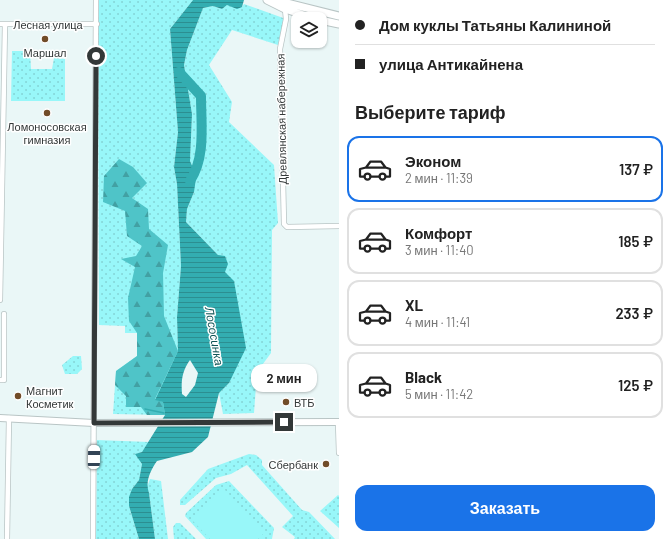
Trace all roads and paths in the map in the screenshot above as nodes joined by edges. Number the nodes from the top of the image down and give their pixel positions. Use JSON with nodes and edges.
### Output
{"nodes":[{"id":1,"x":96,"y":0,"type":"edge"},
{"id":2,"x":269,"y":1,"type":"edge"},
{"id":3,"x":286,"y":4,"type":"edge"},
{"id":4,"x":302,"y":12,"type":"edge"},
{"id":5,"x":339,"y":16,"type":"edge"},
{"id":6,"x":327,"y":21,"type":"edge"},
{"id":7,"x":2,"y":24,"type":"edge"},
{"id":8,"x":96,"y":24,"type":"junction"},
{"id":9,"x":339,"y":24,"type":"edge"},
{"id":10,"x":2,"y":74,"type":"edge"},
{"id":11,"x":1,"y":143,"type":"edge"},
{"id":12,"x":339,"y":226,"type":"edge"},
{"id":13,"x":0,"y":300,"type":"edge"},
{"id":14,"x":4,"y":314,"type":"dead end"},
{"id":15,"x":0,"y":380,"type":"edge"},
{"id":16,"x":0,"y":418,"type":"edge"},
{"id":17,"x":9,"y":418,"type":"junction"},
{"id":18,"x":339,"y":422,"type":"edge"},
{"id":19,"x":94,"y":423,"type":"junction"},
{"id":20,"x":339,"y":452,"type":"edge"},
{"id":21,"x":8,"y":539,"type":"edge"},
{"id":22,"x":93,"y":539,"type":"edge"}],
"edges":[{"from":1,"to":8,"type":"street"},
{"from":2,"to":3,"type":"main road"},
{"from":3,"to":4,"type":"main road"},
{"from":3,"to":5,"type":"main road"},
{"from":3,"to":12,"type":"street","name":"Древлянская набережная"},
{"from":6,"to":9,"type":"main road"},
{"from":7,"to":8,"type":"street","name":"Лесная улица"},
{"from":7,"to":10,"type":"street"},
{"from":8,"to":19,"type":"street"},
{"from":10,"to":11,"type":"street"},
{"from":11,"to":13,"type":"street"},
{"from":14,"to":15,"type":"street"},
{"from":16,"to":17,"type":"main road"},
{"from":17,"to":19,"type":"main road"},
{"from":17,"to":21,"type":"street"},
{"from":18,"to":19,"type":"main road"},
{"from":18,"to":20,"type":"street"},
{"from":19,"to":22,"type":"street"}]}
